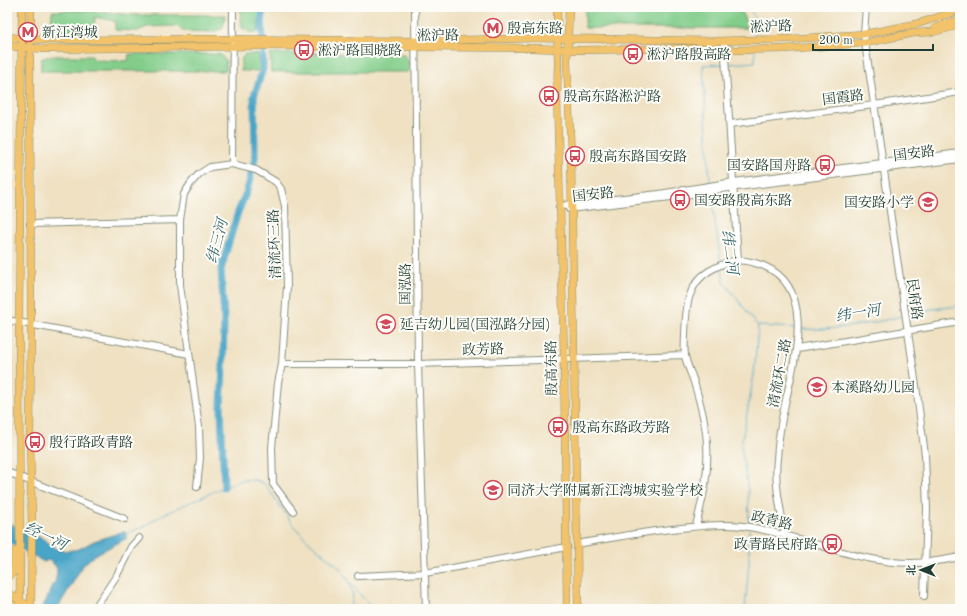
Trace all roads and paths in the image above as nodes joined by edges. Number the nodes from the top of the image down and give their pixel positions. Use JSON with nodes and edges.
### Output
{"nodes":[{"id":1,"x":22,"y":7,"type":"edge"},
{"id":2,"x":31,"y":7,"type":"edge"},
{"id":3,"x":233,"y":7,"type":"edge"},
{"id":4,"x":415,"y":7,"type":"edge"},
{"id":5,"x":557,"y":7,"type":"edge"},
{"id":6,"x":569,"y":7,"type":"edge"},
{"id":7,"x":866,"y":7,"type":"edge"},
{"id":8,"x":960,"y":12,"type":"edge"},
{"id":9,"x":960,"y":19,"type":"edge"},
{"id":10,"x":960,"y":25,"type":"edge"},
{"id":11,"x":914,"y":33,"type":"junction"},
{"id":12,"x":864,"y":34,"type":"junction"},
{"id":13,"x":7,"y":37,"type":"edge"},
{"id":14,"x":22,"y":38,"type":"junction"},
{"id":15,"x":557,"y":38,"type":"junction"},
{"id":16,"x":31,"y":39,"type":"junction"},
{"id":17,"x":568,"y":39,"type":"junction"},
{"id":18,"x":724,"y":41,"type":"junction"},
{"id":19,"x":233,"y":43,"type":"junction"},
{"id":20,"x":865,"y":43,"type":"junction"},
{"id":21,"x":416,"y":45,"type":"junction"},
{"id":22,"x":7,"y":46,"type":"edge"},
{"id":23,"x":22,"y":48,"type":"junction"},
{"id":24,"x":30,"y":49,"type":"junction"},
{"id":25,"x":557,"y":49,"type":"junction"},
{"id":26,"x":568,"y":49,"type":"junction"},
{"id":27,"x":724,"y":49,"type":"junction"},
{"id":28,"x":960,"y":92,"type":"edge"},
{"id":29,"x":874,"y":105,"type":"junction"},
{"id":30,"x":730,"y":124,"type":"junction"},
{"id":31,"x":960,"y":152,"type":"edge"},
{"id":32,"x":960,"y":159,"type":"edge"},
{"id":33,"x":232,"y":164,"type":"junction"},
{"id":34,"x":883,"y":166,"type":"junction"},
{"id":35,"x":734,"y":185,"type":"junction"},
{"id":36,"x":559,"y":207,"type":"junction"},
{"id":37,"x":571,"y":207,"type":"junction"},
{"id":38,"x":180,"y":220,"type":"junction"},
{"id":39,"x":30,"y":224,"type":"junction"},
{"id":40,"x":738,"y":260,"type":"junction"},
{"id":41,"x":7,"y":320,"type":"edge"},
{"id":42,"x":19,"y":322,"type":"junction"},
{"id":43,"x":960,"y":322,"type":"edge"},
{"id":44,"x":31,"y":325,"type":"junction"},
{"id":45,"x":908,"y":331,"type":"junction"},
{"id":46,"x":797,"y":348,"type":"junction"},
{"id":47,"x":189,"y":354,"type":"junction"},
{"id":48,"x":685,"y":355,"type":"junction"},
{"id":49,"x":564,"y":359,"type":"junction"},
{"id":50,"x":573,"y":359,"type":"junction"},
{"id":51,"x":282,"y":364,"type":"junction"},
{"id":52,"x":418,"y":364,"type":"junction"},
{"id":53,"x":7,"y":472,"type":"edge"},
{"id":54,"x":19,"y":476,"type":"junction"},
{"id":55,"x":31,"y":480,"type":"junction"},
{"id":56,"x":197,"y":487,"type":"dead end"},
{"id":57,"x":293,"y":511,"type":"dead end"},
{"id":58,"x":125,"y":519,"type":"dead end"},
{"id":59,"x":696,"y":526,"type":"junction"},
{"id":60,"x":785,"y":535,"type":"junction"},
{"id":61,"x":139,"y":538,"type":"dead end"},
{"id":62,"x":577,"y":544,"type":"junction"},
{"id":63,"x":567,"y":547,"type":"junction"},
{"id":64,"x":17,"y":551,"type":"junction"},
{"id":65,"x":960,"y":556,"type":"edge"},
{"id":66,"x":926,"y":562,"type":"junction"},
{"id":67,"x":425,"y":573,"type":"junction"},
{"id":68,"x":358,"y":576,"type":"dead end"},
{"id":69,"x":7,"y":578,"type":"edge"},
{"id":70,"x":7,"y":592,"type":"edge"},
{"id":71,"x":924,"y":596,"type":"dead end"},
{"id":72,"x":20,"y":600,"type":"junction"},
{"id":73,"x":7,"y":601,"type":"edge"},
{"id":74,"x":19,"y":609,"type":"edge"},
{"id":75,"x":32,"y":609,"type":"edge"},
{"id":76,"x":94,"y":609,"type":"edge"},
{"id":77,"x":426,"y":609,"type":"edge"},
{"id":78,"x":567,"y":609,"type":"edge"},
{"id":79,"x":578,"y":609,"type":"edge"}],
"edges":[{"from":1,"to":14,"type":"main road"},
{"from":2,"to":16,"type":"main road"},
{"from":3,"to":19,"type":"street"},
{"from":4,"to":21,"type":"street","name":"国泓路"},
{"from":5,"to":15,"type":"main road","name":"殷高东路"},
{"from":6,"to":17,"type":"main road","name":"殷高东路"},
{"from":7,"to":12,"type":"street","name":"民府路"},
{"from":8,"to":12,"type":"main road","name":"淞沪路"},
{"from":9,"to":11,"type":"main road"},
{"from":10,"to":11,"type":"main road","name":"淞沪路"},
{"from":11,"to":20,"type":"main road","name":"淞沪路"},
{"from":12,"to":18,"type":"main road","name":"淞沪路"},
{"from":12,"to":20,"type":"street","name":"民府路"},
{"from":13,"to":14,"type":"main road","name":"淞沪路"},
{"from":14,"to":16,"type":"main road","name":"淞沪路"},
{"from":14,"to":23,"type":"main road"},
{"from":15,"to":17,"type":"main road","name":"淞沪路"},
{"from":15,"to":21,"type":"main road","name":"淞沪路"},
{"from":15,"to":25,"type":"main road","name":"殷高东路"},
{"from":16,"to":19,"type":"main road","name":"淞沪路"},
{"from":16,"to":24,"type":"main road"},
{"from":17,"to":18,"type":"main road","name":"淞沪路"},
{"from":17,"to":26,"type":"main road","name":"殷高东路"},
{"from":18,"to":27,"type":"street"},
{"from":19,"to":21,"type":"main road","name":"淞沪路"},
{"from":19,"to":24,"type":"main road","name":"淞沪路"},
{"from":19,"to":33,"type":"street"},
{"from":20,"to":27,"type":"main road","name":"淞沪路"},
{"from":20,"to":29,"type":"street","name":"民府路"},
{"from":21,"to":25,"type":"main road","name":"淞沪路"},
{"from":21,"to":52,"type":"street","name":"国泓路"},
{"from":22,"to":23,"type":"main road","name":"淞沪路"},
{"from":23,"to":24,"type":"main road","name":"淞沪路"},
{"from":23,"to":42,"type":"main road"},
{"from":24,"to":39,"type":"main road"},
{"from":25,"to":26,"type":"main road","name":"淞沪路"},
{"from":25,"to":36,"type":"main road","name":"殷高东路"},
{"from":26,"to":27,"type":"main road","name":"淞沪路"},
{"from":26,"to":37,"type":"main road","name":"殷高东路"},
{"from":27,"to":30,"type":"street"},
{"from":28,"to":29,"type":"street","name":"国霞路"},
{"from":29,"to":30,"type":"street","name":"国霞路"},
{"from":29,"to":34,"type":"street","name":"民府路"},
{"from":30,"to":35,"type":"street"},
{"from":31,"to":34,"type":"street","name":"国安路"},
{"from":32,"to":34,"type":"street","name":"国安路"},
{"from":33,"to":38,"type":"street","name":"清流环三路"},
{"from":33,"to":51,"type":"street","name":"清流环三路"},
{"from":34,"to":35,"type":"street","name":"国安路"},
{"from":34,"to":45,"type":"street","name":"民府路"},
{"from":35,"to":37,"type":"street","name":"国安路"},
{"from":35,"to":40,"type":"street"},
{"from":36,"to":37,"type":"street","name":"国安路"},
{"from":36,"to":49,"type":"main road","name":"殷高东路"},
{"from":37,"to":50,"type":"main road","name":"殷高东路"},
{"from":38,"to":39,"type":"street"},
{"from":38,"to":47,"type":"street","name":"清流环三路"},
{"from":39,"to":44,"type":"main road"},
{"from":40,"to":46,"type":"street","name":"清流环二路"},
{"from":40,"to":48,"type":"street","name":"清流环二路"},
{"from":41,"to":42,"type":"street"},
{"from":42,"to":44,"type":"street"},
{"from":42,"to":54,"type":"main road"},
{"from":43,"to":45,"type":"street"},
{"from":44,"to":47,"type":"street"},
{"from":44,"to":55,"type":"main road"},
{"from":45,"to":46,"type":"street"},
{"from":45,"to":66,"type":"street","name":"民府路"},
{"from":46,"to":60,"type":"street","name":"清流环二路"},
{"from":47,"to":56,"type":"street","name":"清流环三路"},
{"from":48,"to":50,"type":"street","name":"政芳路"},
{"from":48,"to":59,"type":"street","name":"清流环二路"},
{"from":49,"to":50,"type":"street","name":"政芳路"},
{"from":49,"to":52,"type":"street","name":"政芳路"},
{"from":49,"to":63,"type":"main road","name":"殷高东路"},
{"from":50,"to":62,"type":"main road","name":"殷高东路"},
{"from":51,"to":52,"type":"street","name":"政芳路"},
{"from":51,"to":57,"type":"street","name":"清流环三路"},
{"from":52,"to":67,"type":"street","name":"国泓路"},
{"from":53,"to":54,"type":"street"},
{"from":54,"to":55,"type":"street"},
{"from":54,"to":64,"type":"main road"},
{"from":55,"to":58,"type":"street"},
{"from":55,"to":75,"type":"main road"},
{"from":59,"to":60,"type":"street","name":"政青路"},
{"from":59,"to":62,"type":"street","name":"政青路"},
{"from":60,"to":66,"type":"street","name":"政青路"},
{"from":61,"to":76,"type":"street"},
{"from":62,"to":79,"type":"main road","name":"殷高东路"},
{"from":63,"to":67,"type":"street"},
{"from":63,"to":78,"type":"main road","name":"殷高东路"},
{"from":64,"to":69,"type":"main road"},
{"from":64,"to":72,"type":"main road"},
{"from":65,"to":66,"type":"street","name":"政青路"},
{"from":66,"to":71,"type":"street","name":"民府路"},
{"from":67,"to":68,"type":"street"},
{"from":67,"to":77,"type":"street","name":"国泓路"},
{"from":70,"to":72,"type":"main road"},
{"from":72,"to":74,"type":"main road"},
{"from":72,"to":75,"type":"main road"},
{"from":73,"to":74,"type":"main road"}]}
